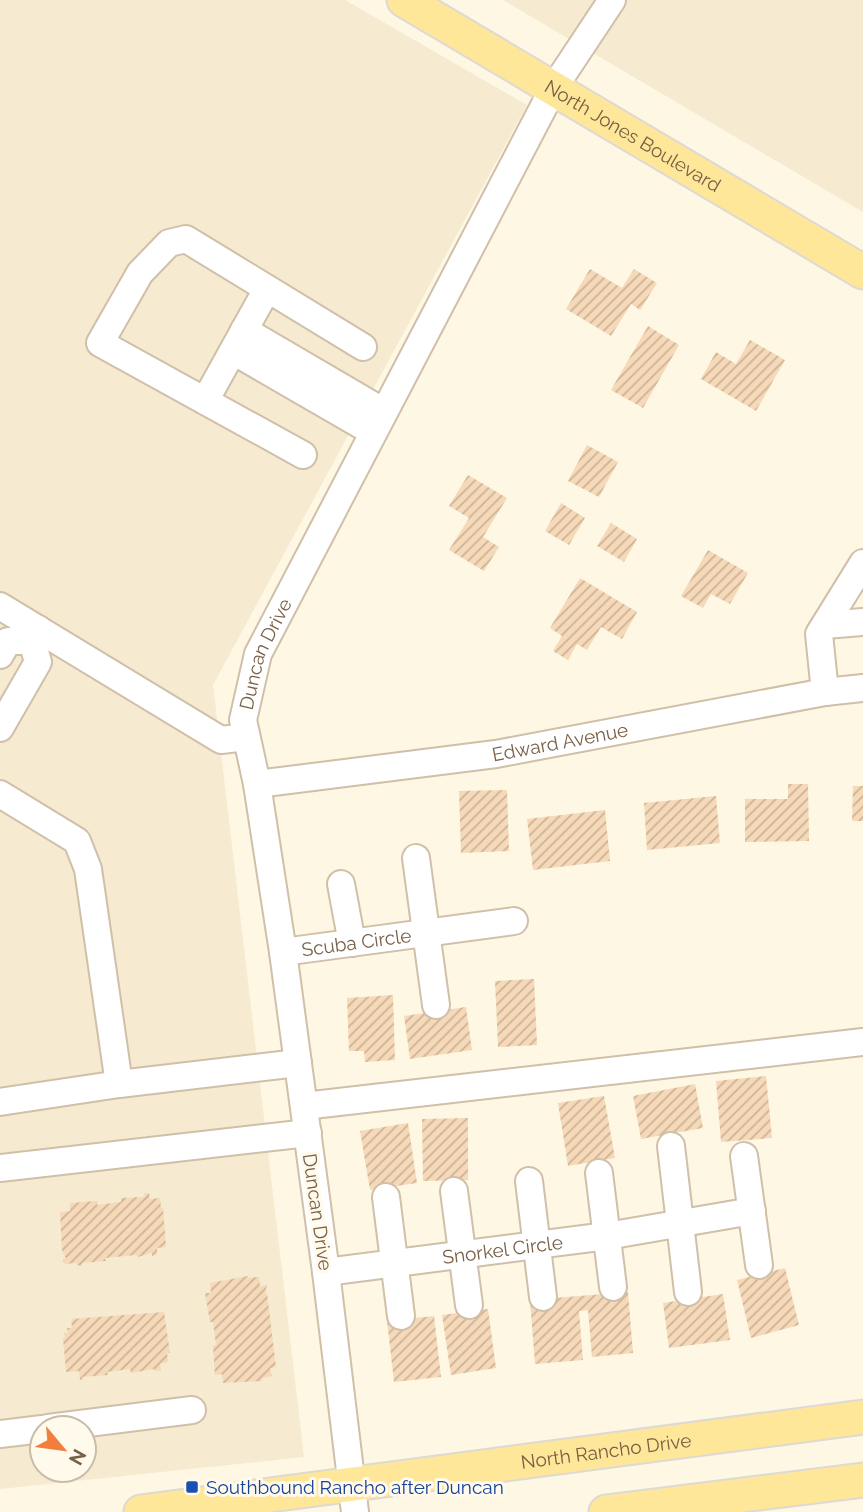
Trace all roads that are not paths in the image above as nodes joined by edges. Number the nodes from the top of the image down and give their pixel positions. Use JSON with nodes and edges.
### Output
{"nodes":[{"id":1,"x":404,"y":0,"type":"edge"},
{"id":2,"x":612,"y":0,"type":"edge"},
{"id":3,"x":553,"y":89,"type":"junction"},
{"id":4,"x":863,"y":272,"type":"edge"},
{"id":5,"x":267,"y":289,"type":"junction"},
{"id":6,"x":238,"y":341,"type":"junction"},
{"id":7,"x":363,"y":347,"type":"dead end"},
{"id":8,"x":205,"y":401,"type":"junction"},
{"id":9,"x":379,"y":422,"type":"junction"},
{"id":10,"x":303,"y":455,"type":"dead end"},
{"id":11,"x":863,"y":563,"type":"edge"},
{"id":12,"x":0,"y":606,"type":"edge"},
{"id":13,"x":863,"y":622,"type":"edge"},
{"id":14,"x":825,"y":625,"type":"junction"},
{"id":15,"x":35,"y":635,"type":"junction"},
{"id":16,"x":0,"y":655,"type":"edge"},
{"id":17,"x":863,"y":688,"type":"edge"},
{"id":18,"x":825,"y":692,"type":"junction"},
{"id":19,"x":0,"y":727,"type":"edge"},
{"id":20,"x":246,"y":737,"type":"junction"},
{"id":21,"x":257,"y":785,"type":"junction"},
{"id":22,"x":0,"y":794,"type":"edge"},
{"id":23,"x":416,"y":858,"type":"dead end"},
{"id":24,"x":341,"y":884,"type":"dead end"},
{"id":25,"x":514,"y":921,"type":"dead end"},
{"id":26,"x":428,"y":933,"type":"junction"},
{"id":27,"x":352,"y":943,"type":"junction"},
{"id":28,"x":283,"y":951,"type":"junction"},
{"id":29,"x":436,"y":1005,"type":"dead end"},
{"id":30,"x":863,"y":1042,"type":"edge"},
{"id":31,"x":298,"y":1063,"type":"junction"},
{"id":32,"x":119,"y":1084,"type":"junction"},
{"id":33,"x":0,"y":1101,"type":"edge"},
{"id":34,"x":304,"y":1106,"type":"junction"},
{"id":35,"x":307,"y":1133,"type":"junction"},
{"id":36,"x":671,"y":1146,"type":"dead end"},
{"id":37,"x":744,"y":1156,"type":"dead end"},
{"id":38,"x":0,"y":1168,"type":"edge"},
{"id":39,"x":599,"y":1173,"type":"dead end"},
{"id":40,"x":529,"y":1181,"type":"dead end"},
{"id":41,"x":454,"y":1191,"type":"dead end"},
{"id":42,"x":386,"y":1197,"type":"dead end"},
{"id":43,"x":751,"y":1211,"type":"junction"},
{"id":44,"x":680,"y":1224,"type":"junction"},
{"id":45,"x":607,"y":1236,"type":"junction"},
{"id":46,"x":536,"y":1245,"type":"junction"},
{"id":47,"x":462,"y":1255,"type":"junction"},
{"id":48,"x":395,"y":1263,"type":"junction"},
{"id":49,"x":759,"y":1265,"type":"dead end"},
{"id":50,"x":327,"y":1272,"type":"junction"},
{"id":51,"x":613,"y":1287,"type":"dead end"},
{"id":52,"x":688,"y":1292,"type":"dead end"},
{"id":53,"x":543,"y":1297,"type":"dead end"},
{"id":54,"x":469,"y":1305,"type":"dead end"},
{"id":55,"x":401,"y":1316,"type":"dead end"},
{"id":56,"x":192,"y":1410,"type":"dead end"},
{"id":57,"x":863,"y":1418,"type":"edge"},
{"id":58,"x":98,"y":1422,"type":"edge"},
{"id":59,"x":28,"y":1431,"type":"edge"},
{"id":60,"x":0,"y":1434,"type":"edge"},
{"id":61,"x":862,"y":1485,"type":"edge"},
{"id":62,"x":353,"y":1499,"type":"edge"},
{"id":63,"x":767,"y":1502,"type":"edge"},
{"id":64,"x":141,"y":1512,"type":"edge"},
{"id":65,"x":606,"y":1512,"type":"edge"}],
"edges":[{"from":1,"to":3,"type":"main road","name":"North Jones Boulevard"},
{"from":2,"to":3,"type":"street","name":"Duncan Drive"},
{"from":3,"to":4,"type":"main road","name":"North Jones Boulevard"},
{"from":3,"to":9,"type":"street","name":"Duncan Drive"},
{"from":5,"to":6,"type":"street"},
{"from":5,"to":7,"type":"street"},
{"from":5,"to":8,"type":"street"},
{"from":6,"to":8,"type":"street"},
{"from":6,"to":9,"type":"street"},
{"from":8,"to":10,"type":"street"},
{"from":9,"to":20,"type":"street","name":"Duncan Drive"},
{"from":11,"to":14,"type":"street"},
{"from":12,"to":15,"type":"street"},
{"from":13,"to":14,"type":"street"},
{"from":14,"to":18,"type":"street"},
{"from":15,"to":16,"type":"street"},
{"from":15,"to":19,"type":"street"},
{"from":15,"to":20,"type":"street"},
{"from":17,"to":18,"type":"street","name":"Edward Avenue"},
{"from":18,"to":21,"type":"street","name":"Edward Avenue"},
{"from":20,"to":21,"type":"street","name":"Duncan Drive"},
{"from":21,"to":28,"type":"street","name":"Duncan Drive"},
{"from":22,"to":32,"type":"street"},
{"from":23,"to":26,"type":"street"},
{"from":24,"to":27,"type":"street"},
{"from":25,"to":26,"type":"street","name":"Scuba Circle"},
{"from":26,"to":27,"type":"street","name":"Scuba Circle"},
{"from":26,"to":29,"type":"street"},
{"from":27,"to":28,"type":"street","name":"Scuba Circle"},
{"from":28,"to":31,"type":"street","name":"Duncan Drive"},
{"from":30,"to":34,"type":"street"},
{"from":31,"to":32,"type":"street"},
{"from":31,"to":34,"type":"street","name":"Duncan Drive"},
{"from":32,"to":33,"type":"street"},
{"from":34,"to":35,"type":"street","name":"Duncan Drive"},
{"from":35,"to":38,"type":"street"},
{"from":35,"to":50,"type":"street","name":"Duncan Drive"},
{"from":36,"to":44,"type":"street"},
{"from":37,"to":43,"type":"street"},
{"from":39,"to":45,"type":"street"},
{"from":40,"to":46,"type":"street"},
{"from":41,"to":47,"type":"street"},
{"from":42,"to":48,"type":"street"},
{"from":43,"to":44,"type":"street","name":"Snorkel Circle"},
{"from":43,"to":49,"type":"street"},
{"from":44,"to":45,"type":"street","name":"Snorkel Circle"},
{"from":44,"to":52,"type":"street"},
{"from":45,"to":46,"type":"street","name":"Snorkel Circle"},
{"from":45,"to":51,"type":"street"},
{"from":46,"to":47,"type":"street","name":"Snorkel Circle"},
{"from":46,"to":53,"type":"street"},
{"from":47,"to":48,"type":"street","name":"Snorkel Circle"},
{"from":47,"to":54,"type":"street"},
{"from":48,"to":50,"type":"street","name":"Snorkel Circle"},
{"from":48,"to":55,"type":"street"},
{"from":50,"to":62,"type":"street","name":"Duncan Drive"},
{"from":56,"to":58,"type":"street"},
{"from":57,"to":62,"type":"main road","name":"North Rancho Drive"},
{"from":59,"to":60,"type":"street"},
{"from":61,"to":63,"type":"main road"},
{"from":62,"to":64,"type":"main road","name":"North Rancho Drive"},
{"from":63,"to":65,"type":"main road"}]}
